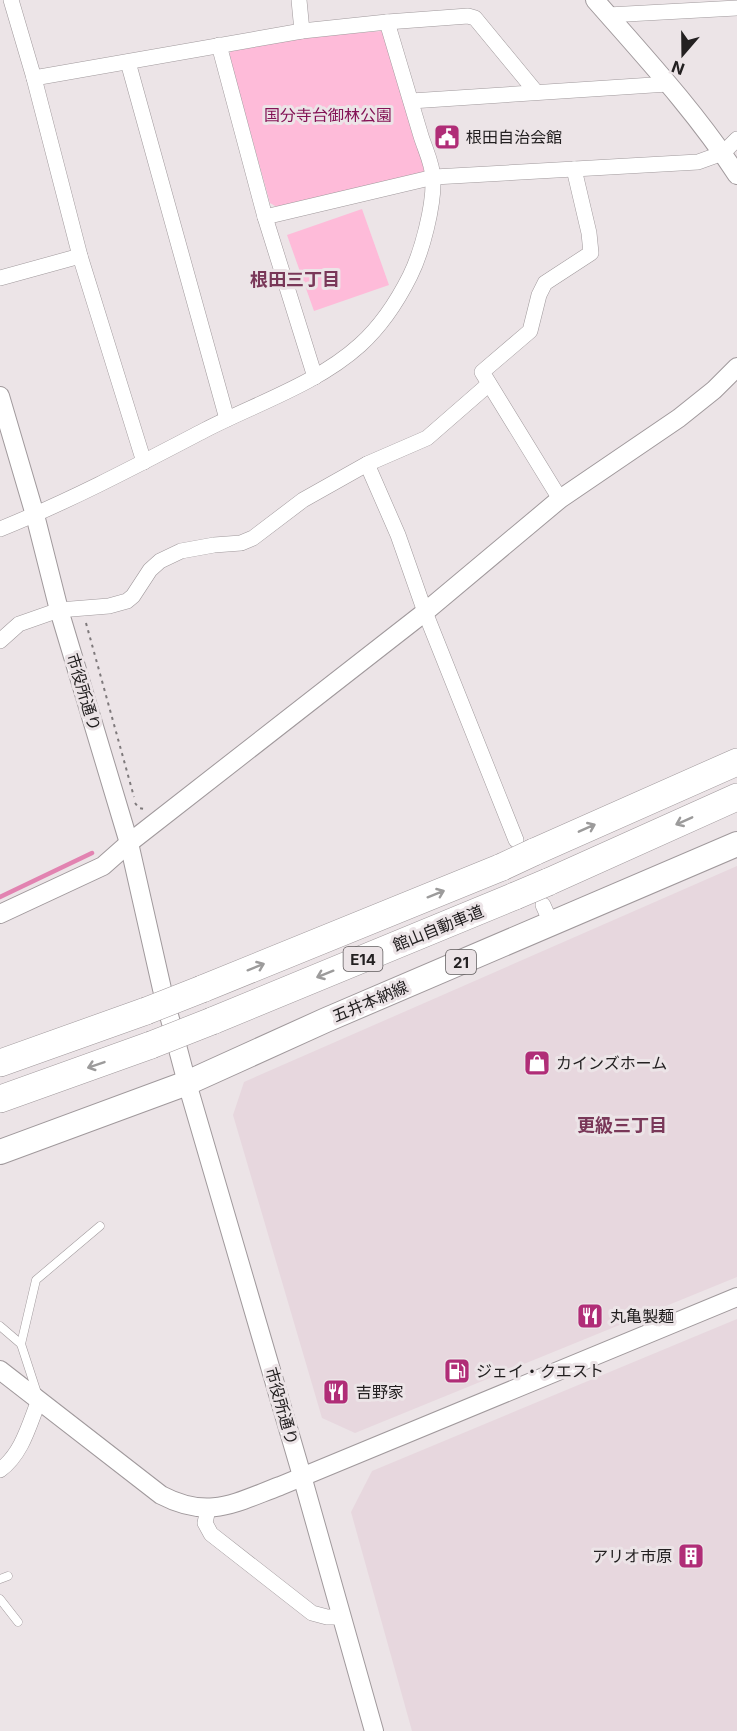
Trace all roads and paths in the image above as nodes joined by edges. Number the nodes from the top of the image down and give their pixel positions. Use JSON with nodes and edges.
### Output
{"nodes":[{"id":1,"x":10,"y":0,"type":"edge"},
{"id":2,"x":299,"y":0,"type":"edge"},
{"id":3,"x":595,"y":0,"type":"edge"},
{"id":4,"x":737,"y":8,"type":"edge"},
{"id":5,"x":608,"y":15,"type":"junction"},
{"id":6,"x":387,"y":22,"type":"junction"},
{"id":7,"x":302,"y":31,"type":"junction"},
{"id":8,"x":219,"y":45,"type":"junction"},
{"id":9,"x":128,"y":62,"type":"junction"},
{"id":10,"x":34,"y":78,"type":"junction"},
{"id":11,"x":668,"y":84,"type":"junction"},
{"id":12,"x":536,"y":92,"type":"junction"},
{"id":13,"x":411,"y":100,"type":"junction"},
{"id":14,"x":737,"y":139,"type":"edge"},
{"id":15,"x":723,"y":153,"type":"junction"},
{"id":16,"x":574,"y":170,"type":"junction"},
{"id":17,"x":737,"y":175,"type":"edge"},
{"id":18,"x":434,"y":177,"type":"junction"},
{"id":19,"x":266,"y":217,"type":"junction"},
{"id":20,"x":80,"y":256,"type":"junction"},
{"id":21,"x":0,"y":278,"type":"edge"},
{"id":22,"x":737,"y":368,"type":"edge"},
{"id":23,"x":315,"y":377,"type":"junction"},
{"id":24,"x":489,"y":384,"type":"junction"},
{"id":25,"x":0,"y":396,"type":"edge"},
{"id":26,"x":227,"y":419,"type":"junction"},
{"id":27,"x":144,"y":462,"type":"junction"},
{"id":28,"x":367,"y":464,"type":"junction"},
{"id":29,"x":560,"y":499,"type":"junction"},
{"id":30,"x":35,"y":515,"type":"junction"},
{"id":31,"x":0,"y":530,"type":"edge"},
{"id":32,"x":59,"y":609,"type":"junction"},
{"id":33,"x":425,"y":612,"type":"junction"},
{"id":34,"x":86,"y":622,"type":"dead end"},
{"id":35,"x":0,"y":641,"type":"edge"},
{"id":36,"x":737,"y":762,"type":"edge"},
{"id":37,"x":737,"y":797,"type":"edge"},
{"id":38,"x":150,"y":808,"type":"dead end"},
{"id":39,"x":129,"y":843,"type":"junction"},
{"id":40,"x":737,"y":844,"type":"edge"},
{"id":41,"x":525,"y":846,"type":"junction"},
{"id":42,"x":548,"y":904,"type":"junction"},
{"id":43,"x":0,"y":914,"type":"edge"},
{"id":44,"x":0,"y":1063,"type":"edge"},
{"id":45,"x":187,"y":1083,"type":"junction"},
{"id":46,"x":0,"y":1099,"type":"edge"},
{"id":47,"x":0,"y":1152,"type":"edge"},
{"id":48,"x":100,"y":1226,"type":"dead end"},
{"id":49,"x":737,"y":1297,"type":"edge"},
{"id":50,"x":0,"y":1326,"type":"edge"},
{"id":51,"x":21,"y":1344,"type":"junction"},
{"id":52,"x":0,"y":1370,"type":"edge"},
{"id":53,"x":39,"y":1400,"type":"junction"},
{"id":54,"x":0,"y":1470,"type":"edge"},
{"id":55,"x":302,"y":1476,"type":"junction"},
{"id":56,"x":208,"y":1509,"type":"junction"},
{"id":57,"x":0,"y":1599,"type":"edge"},
{"id":58,"x":341,"y":1617,"type":"junction"},
{"id":59,"x":18,"y":1622,"type":"dead end"},
{"id":60,"x":374,"y":1731,"type":"edge"}],
"edges":[{"from":1,"to":10,"type":"street"},
{"from":2,"to":7,"type":"street"},
{"from":3,"to":5,"type":"street"},
{"from":4,"to":5,"type":"street"},
{"from":5,"to":11,"type":"street"},
{"from":6,"to":7,"type":"street"},
{"from":6,"to":12,"type":"street"},
{"from":6,"to":13,"type":"street"},
{"from":7,"to":8,"type":"street"},
{"from":8,"to":9,"type":"street"},
{"from":8,"to":19,"type":"street"},
{"from":9,"to":10,"type":"street"},
{"from":9,"to":26,"type":"street"},
{"from":10,"to":20,"type":"street"},
{"from":11,"to":12,"type":"street"},
{"from":11,"to":15,"type":"street"},
{"from":12,"to":13,"type":"street"},
{"from":13,"to":18,"type":"street"},
{"from":14,"to":15,"type":"street"},
{"from":15,"to":16,"type":"street"},
{"from":15,"to":17,"type":"street"},
{"from":16,"to":18,"type":"street"},
{"from":16,"to":24,"type":"street"},
{"from":18,"to":19,"type":"street"},
{"from":18,"to":23,"type":"street"},
{"from":19,"to":23,"type":"street"},
{"from":20,"to":21,"type":"street"},
{"from":20,"to":27,"type":"street"},
{"from":22,"to":29,"type":"street"},
{"from":23,"to":26,"type":"street"},
{"from":24,"to":28,"type":"street"},
{"from":24,"to":29,"type":"street"},
{"from":25,"to":30,"type":"street","name":"市役所通り"},
{"from":26,"to":27,"type":"street"},
{"from":27,"to":30,"type":"street"},
{"from":28,"to":32,"type":"street"},
{"from":28,"to":33,"type":"street"},
{"from":29,"to":33,"type":"street"},
{"from":30,"to":31,"type":"street"},
{"from":30,"to":32,"type":"street","name":"市役所通り"},
{"from":32,"to":35,"type":"street"},
{"from":32,"to":39,"type":"street","name":"市役所通り"},
{"from":33,"to":39,"type":"street"},
{"from":33,"to":41,"type":"street"},
{"from":34,"to":38,"type":"path"},
{"from":41,"to":36,"type":"highway","name":"館山自動車道","number":"E14","one_way":true},
{"from":37,"to":42,"type":"highway","name":"館山自動車道","number":"E14","one_way":true},
{"from":39,"to":43,"type":"street"},
{"from":39,"to":45,"type":"street","name":"市役所通り"},
{"from":40,"to":42,"type":"main road","name":"五井本納線","number":"21"},
{"from":44,"to":41,"type":"highway","name":"館山自動車道","number":"E14","one_way":true,"bridge":true},
{"from":42,"to":45,"type":"main road","name":"五井本納線","number":"21"},
{"from":42,"to":46,"type":"highway","name":"館山自動車道","number":"E14","one_way":true,"bridge":true},
{"from":45,"to":47,"type":"main road","name":"五井本納線","number":"21"},
{"from":45,"to":55,"type":"street","name":"市役所通り"},
{"from":48,"to":51,"type":"lane"},
{"from":49,"to":55,"type":"street"},
{"from":50,"to":51,"type":"lane"},
{"from":51,"to":53,"type":"lane"},
{"from":52,"to":53,"type":"street"},
{"from":53,"to":54,"type":"street"},
{"from":53,"to":56,"type":"street"},
{"from":55,"to":56,"type":"street"},
{"from":55,"to":58,"type":"street","name":"市役所通り"},
{"from":56,"to":58,"type":"street"},
{"from":57,"to":59,"type":"lane"},
{"from":58,"to":60,"type":"street","name":"市役所通り"}]}
